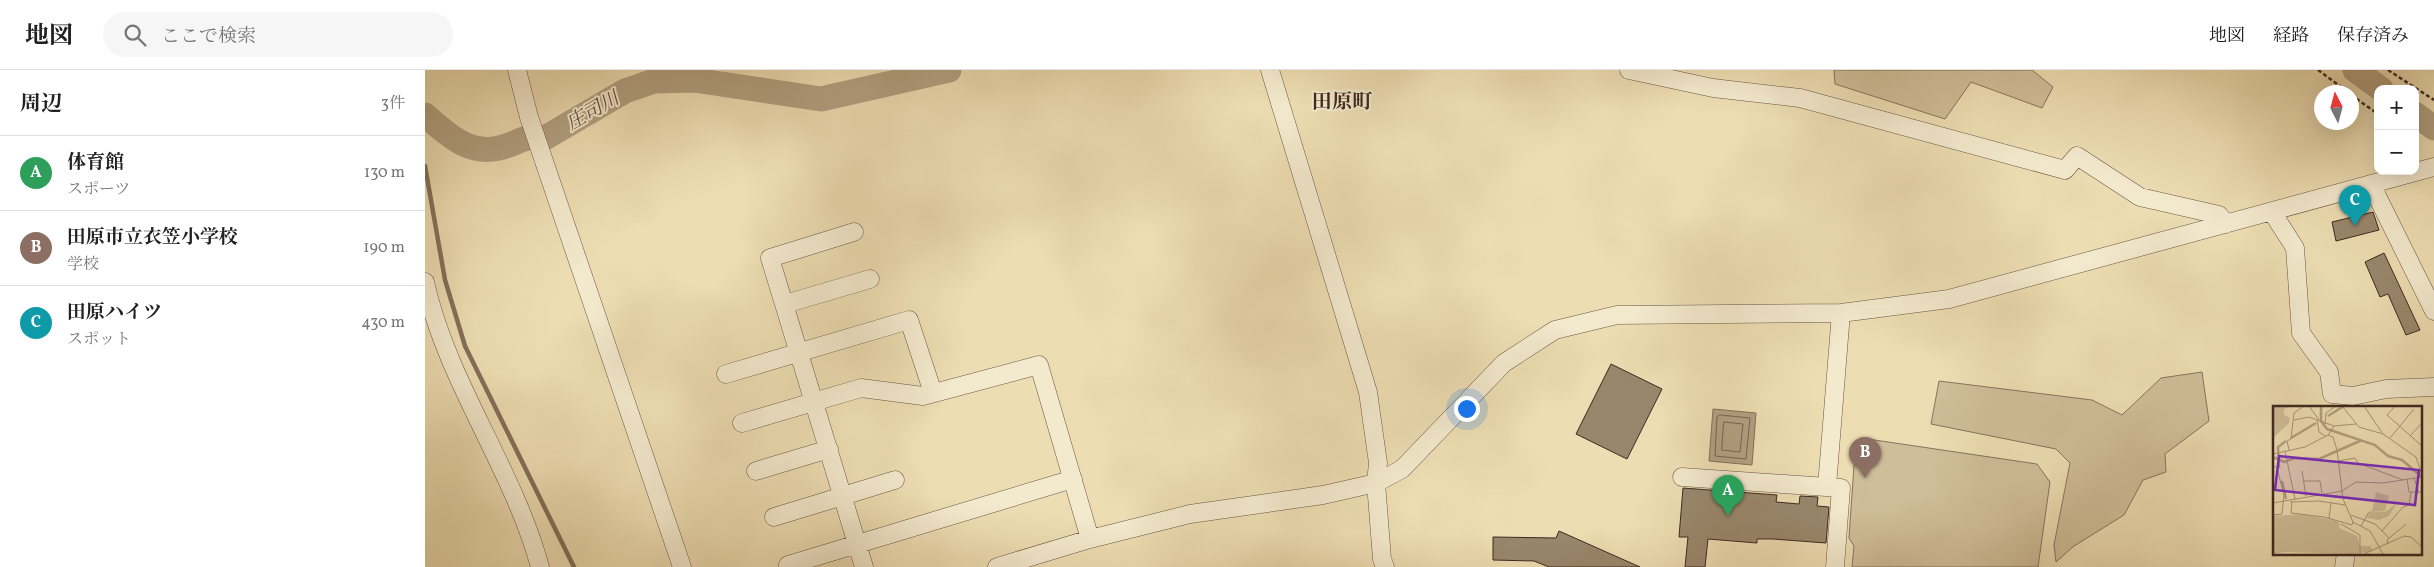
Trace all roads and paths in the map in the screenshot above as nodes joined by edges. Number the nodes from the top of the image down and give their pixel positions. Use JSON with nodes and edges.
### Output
{"nodes":[{"id":1,"x":517,"y":70,"type":"edge"},
{"id":2,"x":1271,"y":70,"type":"edge"},
{"id":3,"x":1629,"y":70,"type":"edge"},
{"id":4,"x":2318,"y":70,"type":"edge"},
{"id":5,"x":2389,"y":70,"type":"edge"},
{"id":6,"x":2338,"y":85,"type":"edge"},
{"id":7,"x":2434,"y":100,"type":"edge"},
{"id":8,"x":2359,"y":101,"type":"edge"},
{"id":9,"x":2374,"y":111,"type":"edge"},
{"id":10,"x":2434,"y":167,"type":"edge"},
{"id":11,"x":2371,"y":184,"type":"junction"},
{"id":12,"x":2272,"y":212,"type":"junction"},
{"id":13,"x":2226,"y":224,"type":"junction"},
{"id":14,"x":854,"y":232,"type":"dead end"},
{"id":15,"x":870,"y":279,"type":"dead end"},
{"id":16,"x":425,"y":282,"type":"edge"},
{"id":17,"x":785,"y":304,"type":"junction"},
{"id":18,"x":2434,"y":312,"type":"edge"},
{"id":19,"x":1841,"y":313,"type":"junction"},
{"id":20,"x":800,"y":352,"type":"junction"},
{"id":21,"x":725,"y":374,"type":"dead end"},
{"id":22,"x":2434,"y":387,"type":"edge"},
{"id":23,"x":933,"y":393,"type":"junction"},
{"id":24,"x":814,"y":400,"type":"junction"},
{"id":25,"x":2353,"y":402,"type":"edge"},
{"id":26,"x":742,"y":422,"type":"dead end"},
{"id":27,"x":829,"y":449,"type":"junction"},
{"id":28,"x":756,"y":471,"type":"dead end"},
{"id":29,"x":1682,"y":477,"type":"dead end"},
{"id":30,"x":1073,"y":479,"type":"junction"},
{"id":31,"x":895,"y":480,"type":"dead end"},
{"id":32,"x":1376,"y":483,"type":"junction"},
{"id":33,"x":1827,"y":486,"type":"junction"},
{"id":34,"x":843,"y":496,"type":"junction"},
{"id":35,"x":774,"y":517,"type":"dead end"},
{"id":36,"x":1090,"y":539,"type":"junction"},
{"id":37,"x":857,"y":544,"type":"junction"},
{"id":38,"x":2346,"y":554,"type":"edge"},
{"id":39,"x":788,"y":565,"type":"dead end"},
{"id":40,"x":540,"y":567,"type":"edge"},
{"id":41,"x":682,"y":567,"type":"edge"},
{"id":42,"x":864,"y":567,"type":"edge"},
{"id":43,"x":997,"y":567,"type":"edge"},
{"id":44,"x":1385,"y":567,"type":"edge"},
{"id":45,"x":1835,"y":567,"type":"edge"},
{"id":46,"x":2344,"y":567,"type":"edge"}],
"edges":[{"from":1,"to":41,"type":"street"},
{"from":2,"to":32,"type":"street"},
{"from":3,"to":13,"type":"street"},
{"from":4,"to":6,"type":"path"},
{"from":5,"to":7,"type":"path"},
{"from":8,"to":9,"type":"path"},
{"from":10,"to":11,"type":"street"},
{"from":11,"to":12,"type":"street"},
{"from":11,"to":18,"type":"street"},
{"from":12,"to":13,"type":"street"},
{"from":12,"to":25,"type":"street"},
{"from":13,"to":19,"type":"street"},
{"from":14,"to":17,"type":"street"},
{"from":15,"to":17,"type":"street"},
{"from":16,"to":40,"type":"street"},
{"from":17,"to":20,"type":"street"},
{"from":19,"to":32,"type":"street"},
{"from":19,"to":33,"type":"street"},
{"from":20,"to":21,"type":"street"},
{"from":20,"to":23,"type":"street"},
{"from":20,"to":24,"type":"street"},
{"from":22,"to":25,"type":"street"},
{"from":23,"to":24,"type":"street"},
{"from":23,"to":30,"type":"street"},
{"from":24,"to":26,"type":"street"},
{"from":24,"to":27,"type":"street"},
{"from":27,"to":28,"type":"street"},
{"from":27,"to":34,"type":"street"},
{"from":29,"to":33,"type":"street"},
{"from":30,"to":36,"type":"street"},
{"from":30,"to":37,"type":"street"},
{"from":31,"to":34,"type":"street"},
{"from":32,"to":36,"type":"street"},
{"from":32,"to":44,"type":"street"},
{"from":33,"to":45,"type":"street"},
{"from":34,"to":35,"type":"street"},
{"from":34,"to":37,"type":"street"},
{"from":36,"to":43,"type":"street"},
{"from":37,"to":39,"type":"street"},
{"from":37,"to":42,"type":"street"},
{"from":38,"to":46,"type":"street"}]}
